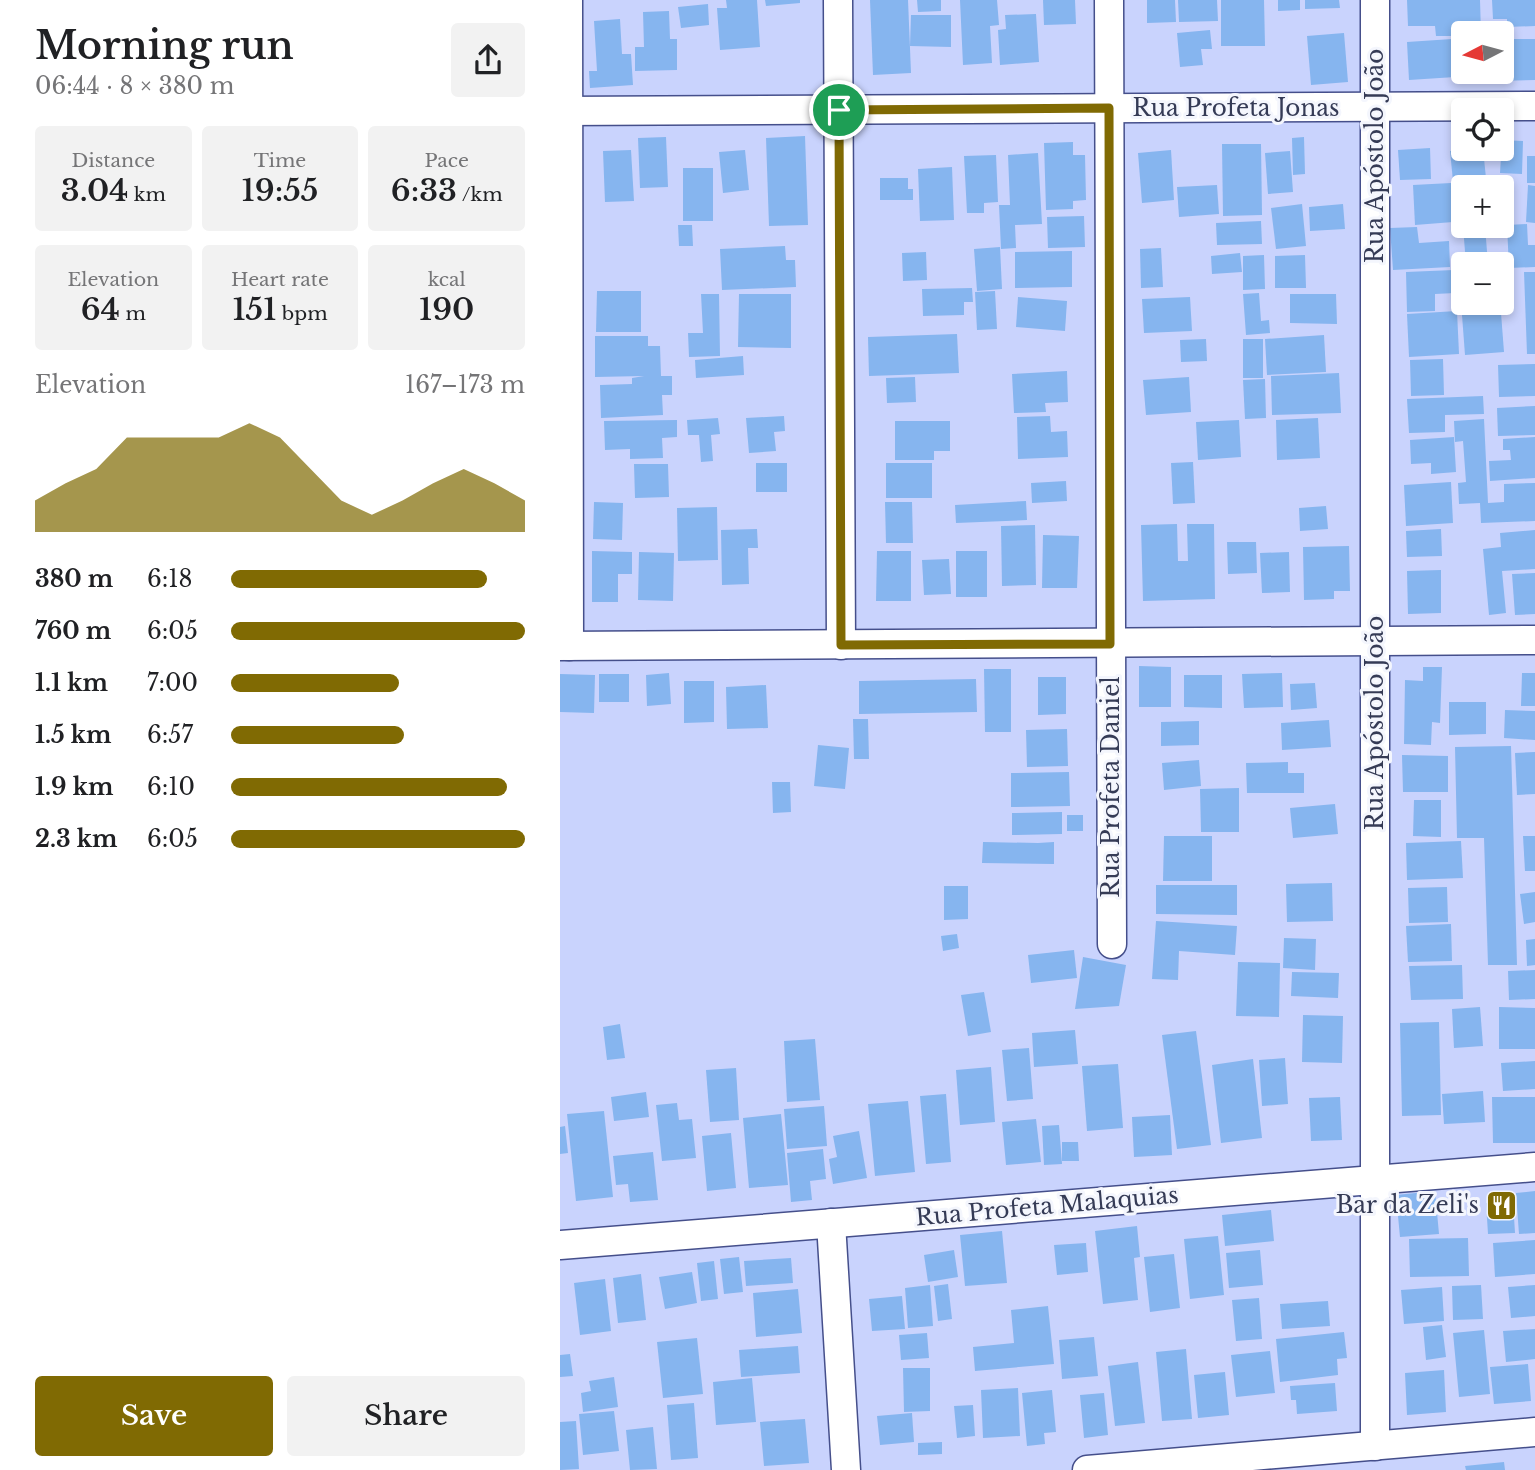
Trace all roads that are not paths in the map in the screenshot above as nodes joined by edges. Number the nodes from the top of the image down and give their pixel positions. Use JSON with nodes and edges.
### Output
{"nodes":[{"id":1,"x":568,"y":0,"type":"edge"},
{"id":2,"x":838,"y":0,"type":"edge"},
{"id":3,"x":1109,"y":0,"type":"edge"},
{"id":4,"x":1375,"y":0,"type":"edge"},
{"id":5,"x":1535,"y":106,"type":"edge"},
{"id":6,"x":1375,"y":107,"type":"junction"},
{"id":7,"x":1109,"y":108,"type":"junction"},
{"id":8,"x":839,"y":110,"type":"junction"},
{"id":9,"x":564,"y":111,"type":"edge"},
{"id":10,"x":564,"y":369,"type":"edge"},
{"id":11,"x":1535,"y":640,"type":"edge"},
{"id":12,"x":1375,"y":642,"type":"junction"},
{"id":13,"x":1110,"y":644,"type":"junction"},
{"id":14,"x":841,"y":645,"type":"junction"},
{"id":15,"x":564,"y":646,"type":"edge"},
{"id":16,"x":1112,"y":944,"type":"dead end"},
{"id":17,"x":1535,"y":1167,"type":"edge"},
{"id":18,"x":1375,"y":1179,"type":"junction"},
{"id":19,"x":831,"y":1223,"type":"junction"},
{"id":20,"x":560,"y":1245,"type":"edge"},
{"id":21,"x":1535,"y":1432,"type":"edge"},
{"id":22,"x":1375,"y":1446,"type":"junction"},
{"id":23,"x":846,"y":1470,"type":"edge"},
{"id":24,"x":1087,"y":1470,"type":"edge"}],
"edges":[{"from":1,"to":9,"type":"street"},
{"from":2,"to":8,"type":"street"},
{"from":3,"to":7,"type":"street","name":"Rua Profeta Daniel"},
{"from":4,"to":6,"type":"street","name":"Rua Apóstolo João"},
{"from":5,"to":6,"type":"street","name":"Rua Profeta Jonas"},
{"from":6,"to":7,"type":"street","name":"Rua Profeta Jonas"},
{"from":6,"to":12,"type":"street","name":"Rua Apóstolo João"},
{"from":7,"to":8,"type":"street","name":"Rua Profeta Jonas"},
{"from":7,"to":13,"type":"street","name":"Rua Profeta Daniel"},
{"from":8,"to":9,"type":"street","name":"Rua Profeta Jonas"},
{"from":8,"to":14,"type":"street"},
{"from":9,"to":10,"type":"street"},
{"from":10,"to":15,"type":"street"},
{"from":11,"to":12,"type":"street"},
{"from":12,"to":13,"type":"street"},
{"from":12,"to":18,"type":"street","name":"Rua Apóstolo João"},
{"from":13,"to":14,"type":"street"},
{"from":13,"to":16,"type":"street","name":"Rua Profeta Daniel"},
{"from":14,"to":15,"type":"street"},
{"from":17,"to":18,"type":"street","name":"Rua Profeta Malaquias"},
{"from":18,"to":19,"type":"street","name":"Rua Profeta Malaquias"},
{"from":18,"to":22,"type":"street","name":"Rua Apóstolo João"},
{"from":19,"to":20,"type":"street","name":"Rua Profeta Malaquias"},
{"from":19,"to":23,"type":"street"},
{"from":21,"to":22,"type":"street"},
{"from":22,"to":24,"type":"street"}]}
